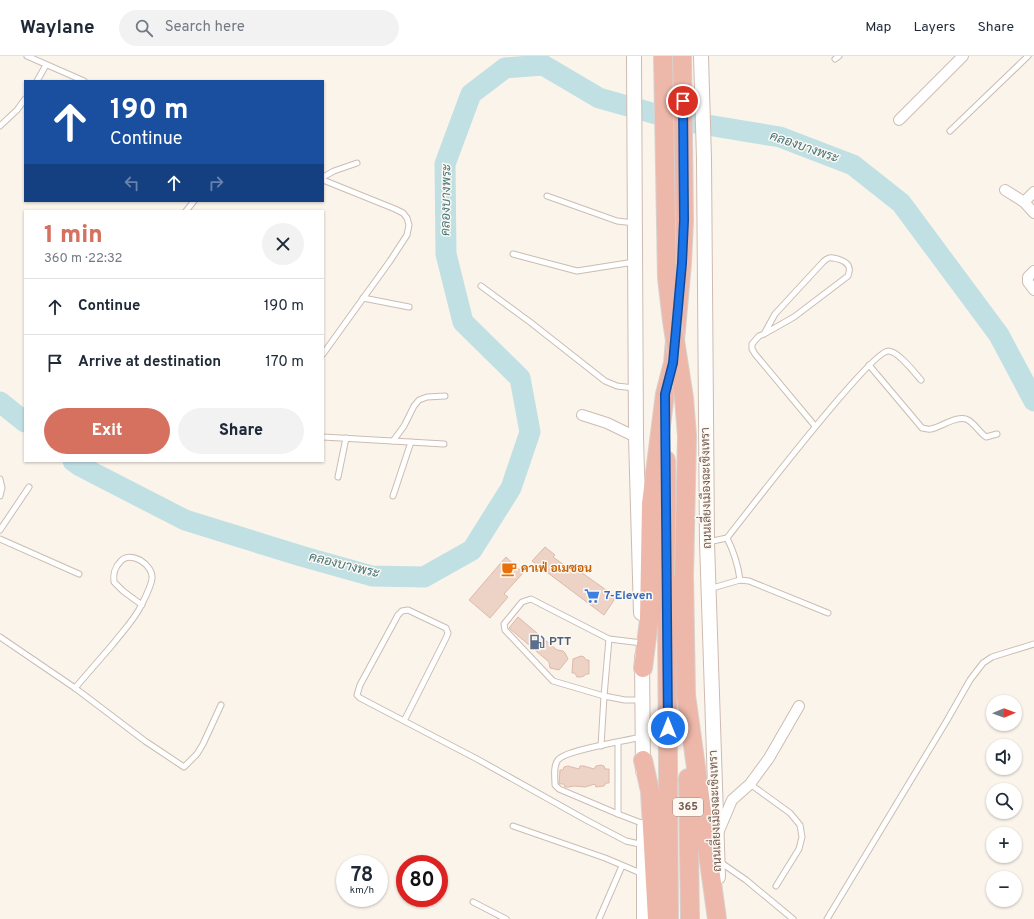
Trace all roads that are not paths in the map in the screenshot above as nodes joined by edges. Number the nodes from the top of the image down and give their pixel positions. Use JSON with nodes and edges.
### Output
{"nodes":[{"id":1,"x":27,"y":56,"type":"edge"},
{"id":2,"x":663,"y":56,"type":"edge"},
{"id":3,"x":682,"y":56,"type":"edge"},
{"id":4,"x":701,"y":56,"type":"edge"},
{"id":5,"x":964,"y":56,"type":"edge"},
{"id":6,"x":1028,"y":56,"type":"edge"},
{"id":7,"x":634,"y":59,"type":"edge"},
{"id":8,"x":46,"y":65,"type":"junction"},
{"id":9,"x":38,"y":80,"type":"edge"},
{"id":10,"x":82,"y":80,"type":"edge"},
{"id":11,"x":24,"y":100,"type":"edge"},
{"id":12,"x":899,"y":120,"type":"dead end"},
{"id":13,"x":0,"y":126,"type":"edge"},
{"id":14,"x":950,"y":131,"type":"dead end"},
{"id":15,"x":357,"y":163,"type":"dead end"},
{"id":16,"x":324,"y":178,"type":"edge"},
{"id":17,"x":324,"y":179,"type":"edge"},
{"id":18,"x":1005,"y":190,"type":"dead end"},
{"id":19,"x":1034,"y":192,"type":"edge"},
{"id":20,"x":547,"y":196,"type":"dead end"},
{"id":21,"x":193,"y":202,"type":"edge"},
{"id":22,"x":1024,"y":202,"type":"junction"},
{"id":23,"x":187,"y":210,"type":"edge"},
{"id":24,"x":1034,"y":214,"type":"edge"},
{"id":25,"x":636,"y":223,"type":"junction"},
{"id":26,"x":513,"y":254,"type":"dead end"},
{"id":27,"x":635,"y":262,"type":"junction"},
{"id":28,"x":1034,"y":271,"type":"edge"},
{"id":29,"x":482,"y":286,"type":"dead end"},
{"id":30,"x":1034,"y":290,"type":"edge"},
{"id":31,"x":363,"y":298,"type":"junction"},
{"id":32,"x":409,"y":307,"type":"dead end"},
{"id":33,"x":764,"y":334,"type":"junction"},
{"id":34,"x":324,"y":353,"type":"edge"},
{"id":35,"x":869,"y":365,"type":"junction"},
{"id":36,"x":921,"y":380,"type":"dead end"},
{"id":37,"x":637,"y":389,"type":"junction"},
{"id":38,"x":665,"y":394,"type":"junction"},
{"id":39,"x":445,"y":396,"type":"dead end"},
{"id":40,"x":582,"y":415,"type":"dead end"},
{"id":41,"x":815,"y":426,"type":"junction"},
{"id":42,"x":997,"y":434,"type":"dead end"},
{"id":43,"x":324,"y":437,"type":"edge"},
{"id":44,"x":636,"y":437,"type":"junction"},
{"id":45,"x":346,"y":438,"type":"junction"},
{"id":46,"x":393,"y":441,"type":"junction"},
{"id":47,"x":411,"y":442,"type":"junction"},
{"id":48,"x":444,"y":444,"type":"dead end"},
{"id":49,"x":338,"y":477,"type":"dead end"},
{"id":50,"x":0,"y":479,"type":"edge"},
{"id":51,"x":29,"y":487,"type":"dead end"},
{"id":52,"x":0,"y":496,"type":"edge"},
{"id":53,"x":393,"y":496,"type":"dead end"},
{"id":54,"x":0,"y":530,"type":"edge"},
{"id":55,"x":727,"y":538,"type":"junction"},
{"id":56,"x":0,"y":539,"type":"edge"},
{"id":57,"x":707,"y":542,"type":"junction"},
{"id":58,"x":78,"y":574,"type":"dead end"},
{"id":59,"x":740,"y":580,"type":"junction"},
{"id":60,"x":708,"y":589,"type":"junction"},
{"id":61,"x":142,"y":605,"type":"junction"},
{"id":62,"x":828,"y":613,"type":"dead end"},
{"id":63,"x":0,"y":637,"type":"edge"},
{"id":64,"x":609,"y":639,"type":"junction"},
{"id":65,"x":642,"y":643,"type":"junction"},
{"id":66,"x":1034,"y":644,"type":"edge"},
{"id":67,"x":642,"y":668,"type":"junction"},
{"id":68,"x":75,"y":688,"type":"junction"},
{"id":69,"x":686,"y":695,"type":"junction"},
{"id":70,"x":604,"y":696,"type":"junction"},
{"id":71,"x":643,"y":700,"type":"junction"},
{"id":72,"x":221,"y":705,"type":"dead end"},
{"id":73,"x":799,"y":706,"type":"dead end"},
{"id":74,"x":404,"y":721,"type":"junction"},
{"id":75,"x":642,"y":737,"type":"junction"},
{"id":76,"x":618,"y":743,"type":"junction"},
{"id":77,"x":601,"y":746,"type":"junction"},
{"id":78,"x":643,"y":760,"type":"junction"},
{"id":79,"x":750,"y":784,"type":"junction"},
{"id":80,"x":618,"y":814,"type":"junction"},
{"id":81,"x":644,"y":824,"type":"junction"},
{"id":82,"x":513,"y":826,"type":"dead end"},
{"id":83,"x":717,"y":835,"type":"junction"},
{"id":84,"x":644,"y":845,"type":"junction"},
{"id":85,"x":718,"y":860,"type":"junction"},
{"id":86,"x":622,"y":866,"type":"junction"},
{"id":87,"x":644,"y":874,"type":"junction"},
{"id":88,"x":776,"y":886,"type":"dead end"},
{"id":89,"x":473,"y":902,"type":"dead end"},
{"id":90,"x":506,"y":919,"type":"edge"},
{"id":91,"x":599,"y":919,"type":"edge"},
{"id":92,"x":644,"y":919,"type":"edge"},
{"id":93,"x":657,"y":919,"type":"edge"},
{"id":94,"x":669,"y":919,"type":"edge"},
{"id":95,"x":690,"y":919,"type":"edge"},
{"id":96,"x":717,"y":919,"type":"edge"},
{"id":97,"x":793,"y":919,"type":"edge"},
{"id":98,"x":827,"y":919,"type":"edge"}],
"edges":[{"from":1,"to":8,"type":"lane"},
{"from":2,"to":69,"type":"highway","bridge":true},
{"from":3,"to":38,"type":"highway"},
{"from":4,"to":57,"type":"main road","name":"ถนนเลี่ยงเมืองฉะเชิงเทรา","number":"365"},
{"from":5,"to":12,"type":"street"},
{"from":6,"to":14,"type":"lane"},
{"from":7,"to":25,"type":"main road"},
{"from":8,"to":9,"type":"lane"},
{"from":8,"to":10,"type":"lane"},
{"from":11,"to":13,"type":"lane"},
{"from":15,"to":16,"type":"lane"},
{"from":17,"to":31,"type":"lane"},
{"from":18,"to":22,"type":"street"},
{"from":19,"to":22,"type":"street"},
{"from":20,"to":25,"type":"lane"},
{"from":21,"to":23,"type":"lane"},
{"from":22,"to":24,"type":"street"},
{"from":25,"to":27,"type":"main road"},
{"from":26,"to":27,"type":"lane"},
{"from":27,"to":37,"type":"main road"},
{"from":28,"to":30,"type":"street"},
{"from":29,"to":37,"type":"lane"},
{"from":31,"to":32,"type":"lane"},
{"from":31,"to":34,"type":"lane"},
{"from":33,"to":33,"type":"lane"},
{"from":33,"to":41,"type":"lane"},
{"from":35,"to":36,"type":"lane"},
{"from":35,"to":41,"type":"lane"},
{"from":35,"to":42,"type":"lane"},
{"from":37,"to":44,"type":"main road"},
{"from":38,"to":67,"type":"highway"},
{"from":38,"to":94,"type":"highway","number":"365"},
{"from":39,"to":46,"type":"lane"},
{"from":40,"to":44,"type":"street"},
{"from":41,"to":55,"type":"lane"},
{"from":43,"to":45,"type":"lane"},
{"from":44,"to":65,"type":"main road"},
{"from":45,"to":46,"type":"lane"},
{"from":45,"to":49,"type":"lane"},
{"from":46,"to":47,"type":"lane"},
{"from":47,"to":48,"type":"lane"},
{"from":47,"to":53,"type":"lane"},
{"from":50,"to":52,"type":"lane"},
{"from":51,"to":54,"type":"lane"},
{"from":55,"to":57,"type":"lane"},
{"from":55,"to":59,"type":"lane"},
{"from":56,"to":58,"type":"lane"},
{"from":57,"to":60,"type":"main road","name":"ถนนเลี่ยงเมืองฉะเชิงเทรา","number":"365"},
{"from":59,"to":60,"type":"lane"},
{"from":59,"to":62,"type":"lane"},
{"from":60,"to":83,"type":"main road","name":"ถนนเลี่ยงเมืองฉะเชิงเทรา","number":"365"},
{"from":61,"to":61,"type":"lane"},
{"from":61,"to":68,"type":"lane"},
{"from":63,"to":68,"type":"lane"},
{"from":64,"to":65,"type":"lane"},
{"from":64,"to":70,"type":"lane"},
{"from":64,"to":70,"type":"lane"},
{"from":65,"to":67,"type":"main road"},
{"from":66,"to":98,"type":"lane"},
{"from":67,"to":71,"type":"main road"},
{"from":68,"to":72,"type":"lane"},
{"from":69,"to":95,"type":"highway","number":"365"},
{"from":69,"to":96,"type":"highway"},
{"from":70,"to":71,"type":"lane"},
{"from":70,"to":77,"type":"lane"},
{"from":71,"to":75,"type":"main road"},
{"from":73,"to":79,"type":"street"},
{"from":74,"to":74,"type":"lane"},
{"from":74,"to":84,"type":"lane"},
{"from":75,"to":76,"type":"lane"},
{"from":75,"to":78,"type":"main road"},
{"from":76,"to":77,"type":"lane"},
{"from":76,"to":80,"type":"lane"},
{"from":77,"to":80,"type":"lane"},
{"from":78,"to":81,"type":"main road"},
{"from":78,"to":93,"type":"highway"},
{"from":79,"to":83,"type":"street"},
{"from":79,"to":88,"type":"lane"},
{"from":80,"to":81,"type":"lane"},
{"from":81,"to":84,"type":"main road"},
{"from":82,"to":86,"type":"lane"},
{"from":83,"to":85,"type":"main road","name":"ถนนเลี่ยงเมืองฉะเชิงเทรา","number":"365"},
{"from":84,"to":87,"type":"main road"},
{"from":85,"to":96,"type":"main road","name":"ถนนเลี่ยงเมืองฉะเชิงเทรา","number":"365"},
{"from":85,"to":97,"type":"lane"},
{"from":86,"to":87,"type":"lane"},
{"from":86,"to":91,"type":"lane"},
{"from":87,"to":92,"type":"main road"},
{"from":89,"to":90,"type":"lane"}]}
